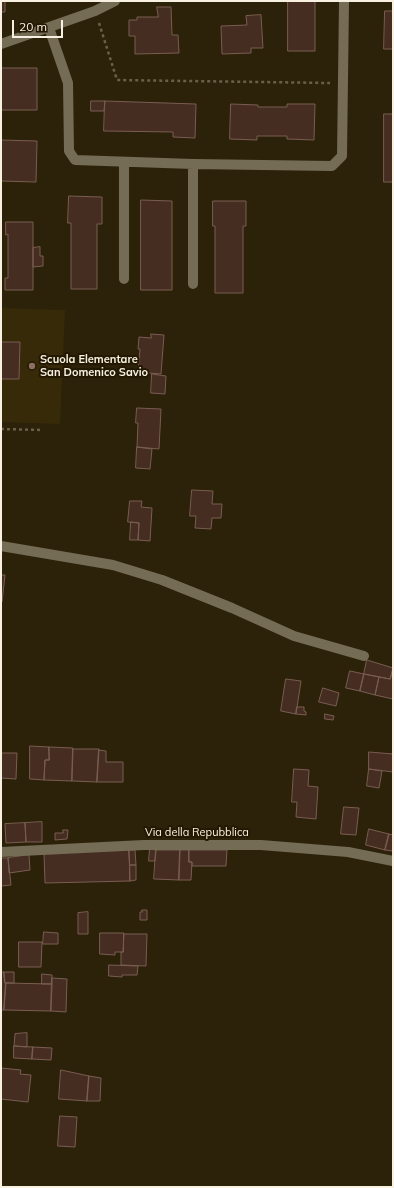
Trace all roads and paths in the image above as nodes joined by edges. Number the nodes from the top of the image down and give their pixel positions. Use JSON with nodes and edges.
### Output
{"nodes":[{"id":1,"x":115,"y":1,"type":"edge"},
{"id":2,"x":344,"y":1,"type":"edge"},
{"id":3,"x":95,"y":11,"type":"junction"},
{"id":4,"x":49,"y":28,"type":"junction"},
{"id":5,"x":1,"y":44,"type":"edge"},
{"id":6,"x":342,"y":83,"type":"junction"},
{"id":7,"x":124,"y":162,"type":"junction"},
{"id":8,"x":193,"y":164,"type":"junction"},
{"id":9,"x":124,"y":279,"type":"dead end"},
{"id":10,"x":192,"y":284,"type":"dead end"},
{"id":11,"x":1,"y":429,"type":"edge"},
{"id":12,"x":43,"y":430,"type":"dead end"},
{"id":13,"x":1,"y":546,"type":"edge"},
{"id":14,"x":364,"y":656,"type":"dead end"},
{"id":15,"x":1,"y":852,"type":"edge"},
{"id":16,"x":393,"y":861,"type":"edge"}],
"edges":[{"from":1,"to":3,"type":"street"},
{"from":2,"to":6,"type":"street"},
{"from":3,"to":4,"type":"street"},
{"from":3,"to":6,"type":"path"},
{"from":4,"to":5,"type":"street"},
{"from":4,"to":7,"type":"street"},
{"from":6,"to":8,"type":"street"},
{"from":7,"to":8,"type":"street"},
{"from":7,"to":9,"type":"street"},
{"from":8,"to":10,"type":"street"},
{"from":11,"to":12,"type":"path"},
{"from":13,"to":14,"type":"street"},
{"from":15,"to":16,"type":"street","name":"Via della Repubblica"}]}
